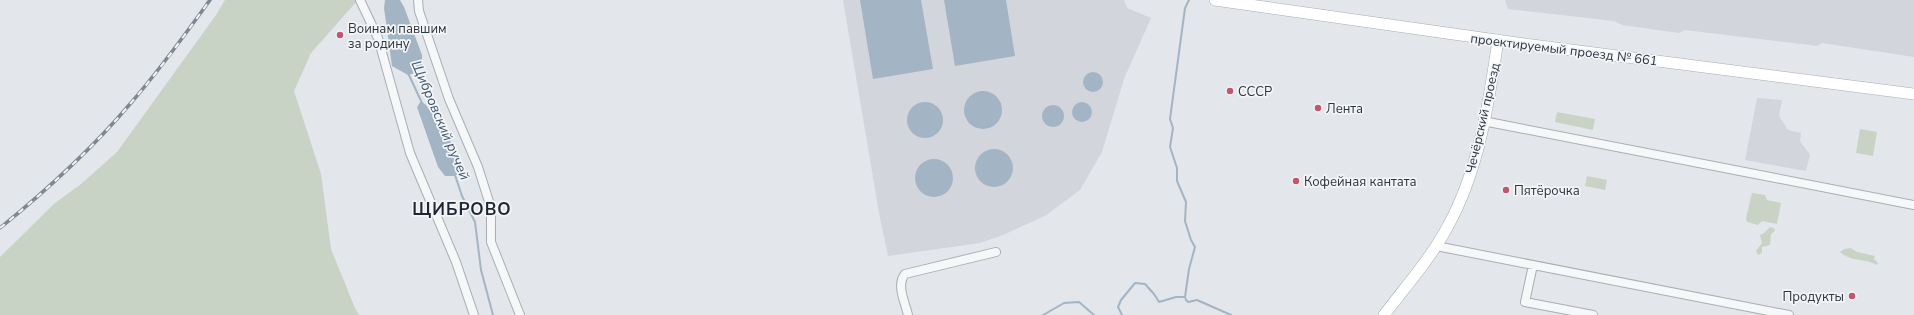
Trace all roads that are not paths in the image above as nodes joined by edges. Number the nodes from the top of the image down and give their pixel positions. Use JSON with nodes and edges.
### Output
{"nodes":[{"id":1,"x":360,"y":0,"type":"edge"},
{"id":2,"x":418,"y":0,"type":"edge"},
{"id":3,"x":1215,"y":0,"type":"edge"},
{"id":4,"x":1498,"y":40,"type":"junction"},
{"id":5,"x":1914,"y":94,"type":"edge"},
{"id":6,"x":1483,"y":120,"type":"junction"},
{"id":7,"x":1914,"y":205,"type":"edge"},
{"id":8,"x":1436,"y":246,"type":"junction"},
{"id":9,"x":996,"y":252,"type":"dead end"},
{"id":10,"x":1532,"y":265,"type":"junction"},
{"id":11,"x":474,"y":315,"type":"edge"},
{"id":12,"x":520,"y":315,"type":"edge"},
{"id":13,"x":908,"y":315,"type":"edge"},
{"id":14,"x":1384,"y":315,"type":"edge"},
{"id":15,"x":1593,"y":315,"type":"edge"},
{"id":16,"x":1789,"y":315,"type":"edge"}],
"edges":[{"from":1,"to":11,"type":"street"},
{"from":2,"to":12,"type":"street"},
{"from":3,"to":4,"type":"main road","name":"проектируемый проезд № 661"},
{"from":4,"to":5,"type":"main road","name":"проектируемый проезд № 661"},
{"from":4,"to":6,"type":"main road","name":"Чечёрский проезд"},
{"from":6,"to":7,"type":"street"},
{"from":6,"to":8,"type":"main road","name":"Чечёрский проезд"},
{"from":8,"to":10,"type":"street"},
{"from":8,"to":14,"type":"main road","name":"Чечёрский проезд"},
{"from":9,"to":13,"type":"street"},
{"from":10,"to":15,"type":"street"},
{"from":10,"to":16,"type":"street"}]}
